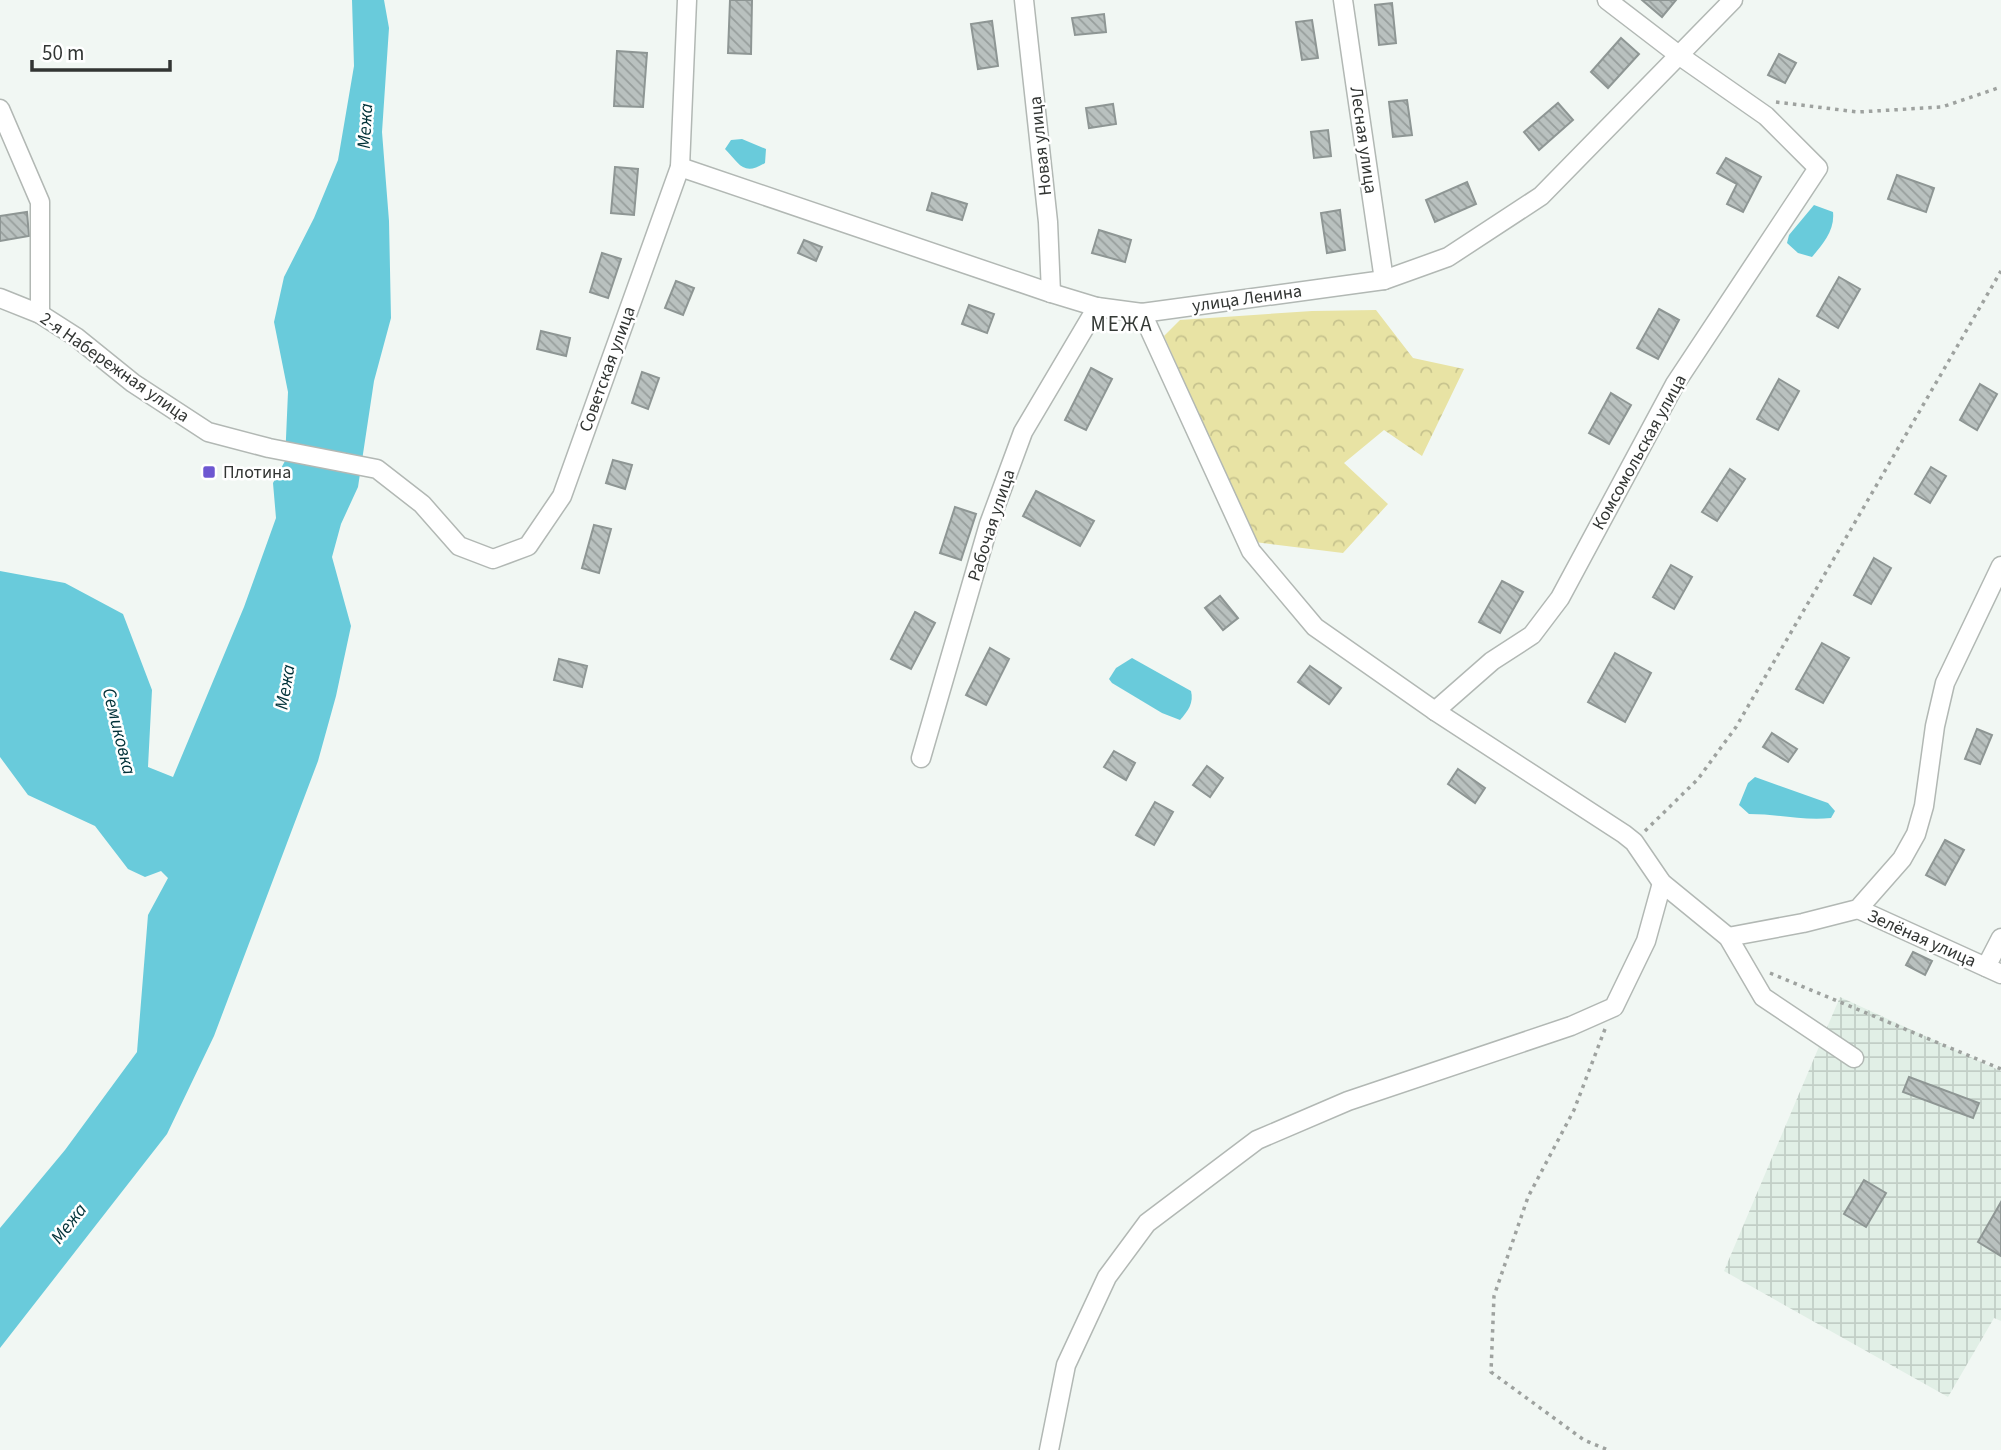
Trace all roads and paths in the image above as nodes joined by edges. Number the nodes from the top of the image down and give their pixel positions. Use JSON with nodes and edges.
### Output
{"nodes":[{"id":1,"x":687,"y":0,"type":"edge"},
{"id":2,"x":1024,"y":0,"type":"edge"},
{"id":3,"x":1343,"y":0,"type":"edge"},
{"id":4,"x":1607,"y":0,"type":"edge"},
{"id":5,"x":1733,"y":0,"type":"edge"},
{"id":6,"x":1680,"y":55,"type":"junction"},
{"id":7,"x":2001,"y":87,"type":"edge"},
{"id":8,"x":1738,"y":96,"type":"junction"},
{"id":9,"x":0,"y":109,"type":"edge"},
{"id":10,"x":680,"y":167,"type":"junction"},
{"id":11,"x":2001,"y":271,"type":"edge"},
{"id":12,"x":1384,"y":280,"type":"junction"},
{"id":13,"x":1051,"y":293,"type":"junction"},
{"id":14,"x":0,"y":298,"type":"edge"},
{"id":15,"x":1097,"y":307,"type":"junction"},
{"id":16,"x":1142,"y":313,"type":"junction"},
{"id":17,"x":40,"y":314,"type":"junction"},
{"id":18,"x":377,"y":469,"type":"joint"},
{"id":19,"x":2001,"y":566,"type":"edge"},
{"id":20,"x":1435,"y":711,"type":"junction"},
{"id":21,"x":921,"y":758,"type":"dead end"},
{"id":22,"x":1633,"y":842,"type":"junction"},
{"id":23,"x":1662,"y":883,"type":"junction"},
{"id":24,"x":1858,"y":909,"type":"junction"},
{"id":25,"x":1728,"y":937,"type":"junction"},
{"id":26,"x":2001,"y":938,"type":"edge"},
{"id":27,"x":1742,"y":961,"type":"junction"},
{"id":28,"x":1993,"y":970,"type":"edge"},
{"id":29,"x":1614,"y":1007,"type":"junction"},
{"id":30,"x":1854,"y":1058,"type":"dead end"},
{"id":31,"x":2001,"y":1069,"type":"edge"},
{"id":32,"x":1049,"y":1450,"type":"edge"},
{"id":33,"x":1608,"y":1450,"type":"edge"}],
"edges":[{"from":1,"to":10,"type":"street","name":"Советская улица"},
{"from":2,"to":13,"type":"street","name":"Новая улица"},
{"from":3,"to":12,"type":"street","name":"Лесная улица"},
{"from":4,"to":6,"type":"street"},
{"from":5,"to":6,"type":"street","name":"улица Ленина"},
{"from":6,"to":8,"type":"street"},
{"from":6,"to":12,"type":"street","name":"улица Ленина"},
{"from":7,"to":8,"type":"path"},
{"from":8,"to":20,"type":"street","name":"Комсомольская улица"},
{"from":9,"to":17,"type":"street"},
{"from":10,"to":13,"type":"street","name":"улица Ленина"},
{"from":10,"to":18,"type":"street","name":"Советская улица"},
{"from":11,"to":22,"type":"path"},
{"from":12,"to":16,"type":"street","name":"улица Ленина"},
{"from":13,"to":15,"type":"street","name":"улица Ленина"},
{"from":14,"to":17,"type":"street","name":"2-я Набережная улица"},
{"from":15,"to":16,"type":"street","name":"улица Ленина"},
{"from":15,"to":21,"type":"street","name":"Рабочая улица"},
{"from":16,"to":20,"type":"street"},
{"from":17,"to":18,"type":"street","name":"2-я Набережная улица"},
{"from":19,"to":24,"type":"street"},
{"from":20,"to":22,"type":"street"},
{"from":22,"to":23,"type":"street"},
{"from":23,"to":25,"type":"street"},
{"from":23,"to":29,"type":"street"},
{"from":24,"to":25,"type":"street"},
{"from":24,"to":28,"type":"street","name":"Зелёная улица"},
{"from":25,"to":27,"type":"street"},
{"from":26,"to":28,"type":"street","name":"Зелёная улица"},
{"from":27,"to":30,"type":"street"},
{"from":27,"to":31,"type":"path"},
{"from":29,"to":32,"type":"street"},
{"from":29,"to":33,"type":"path"}]}
